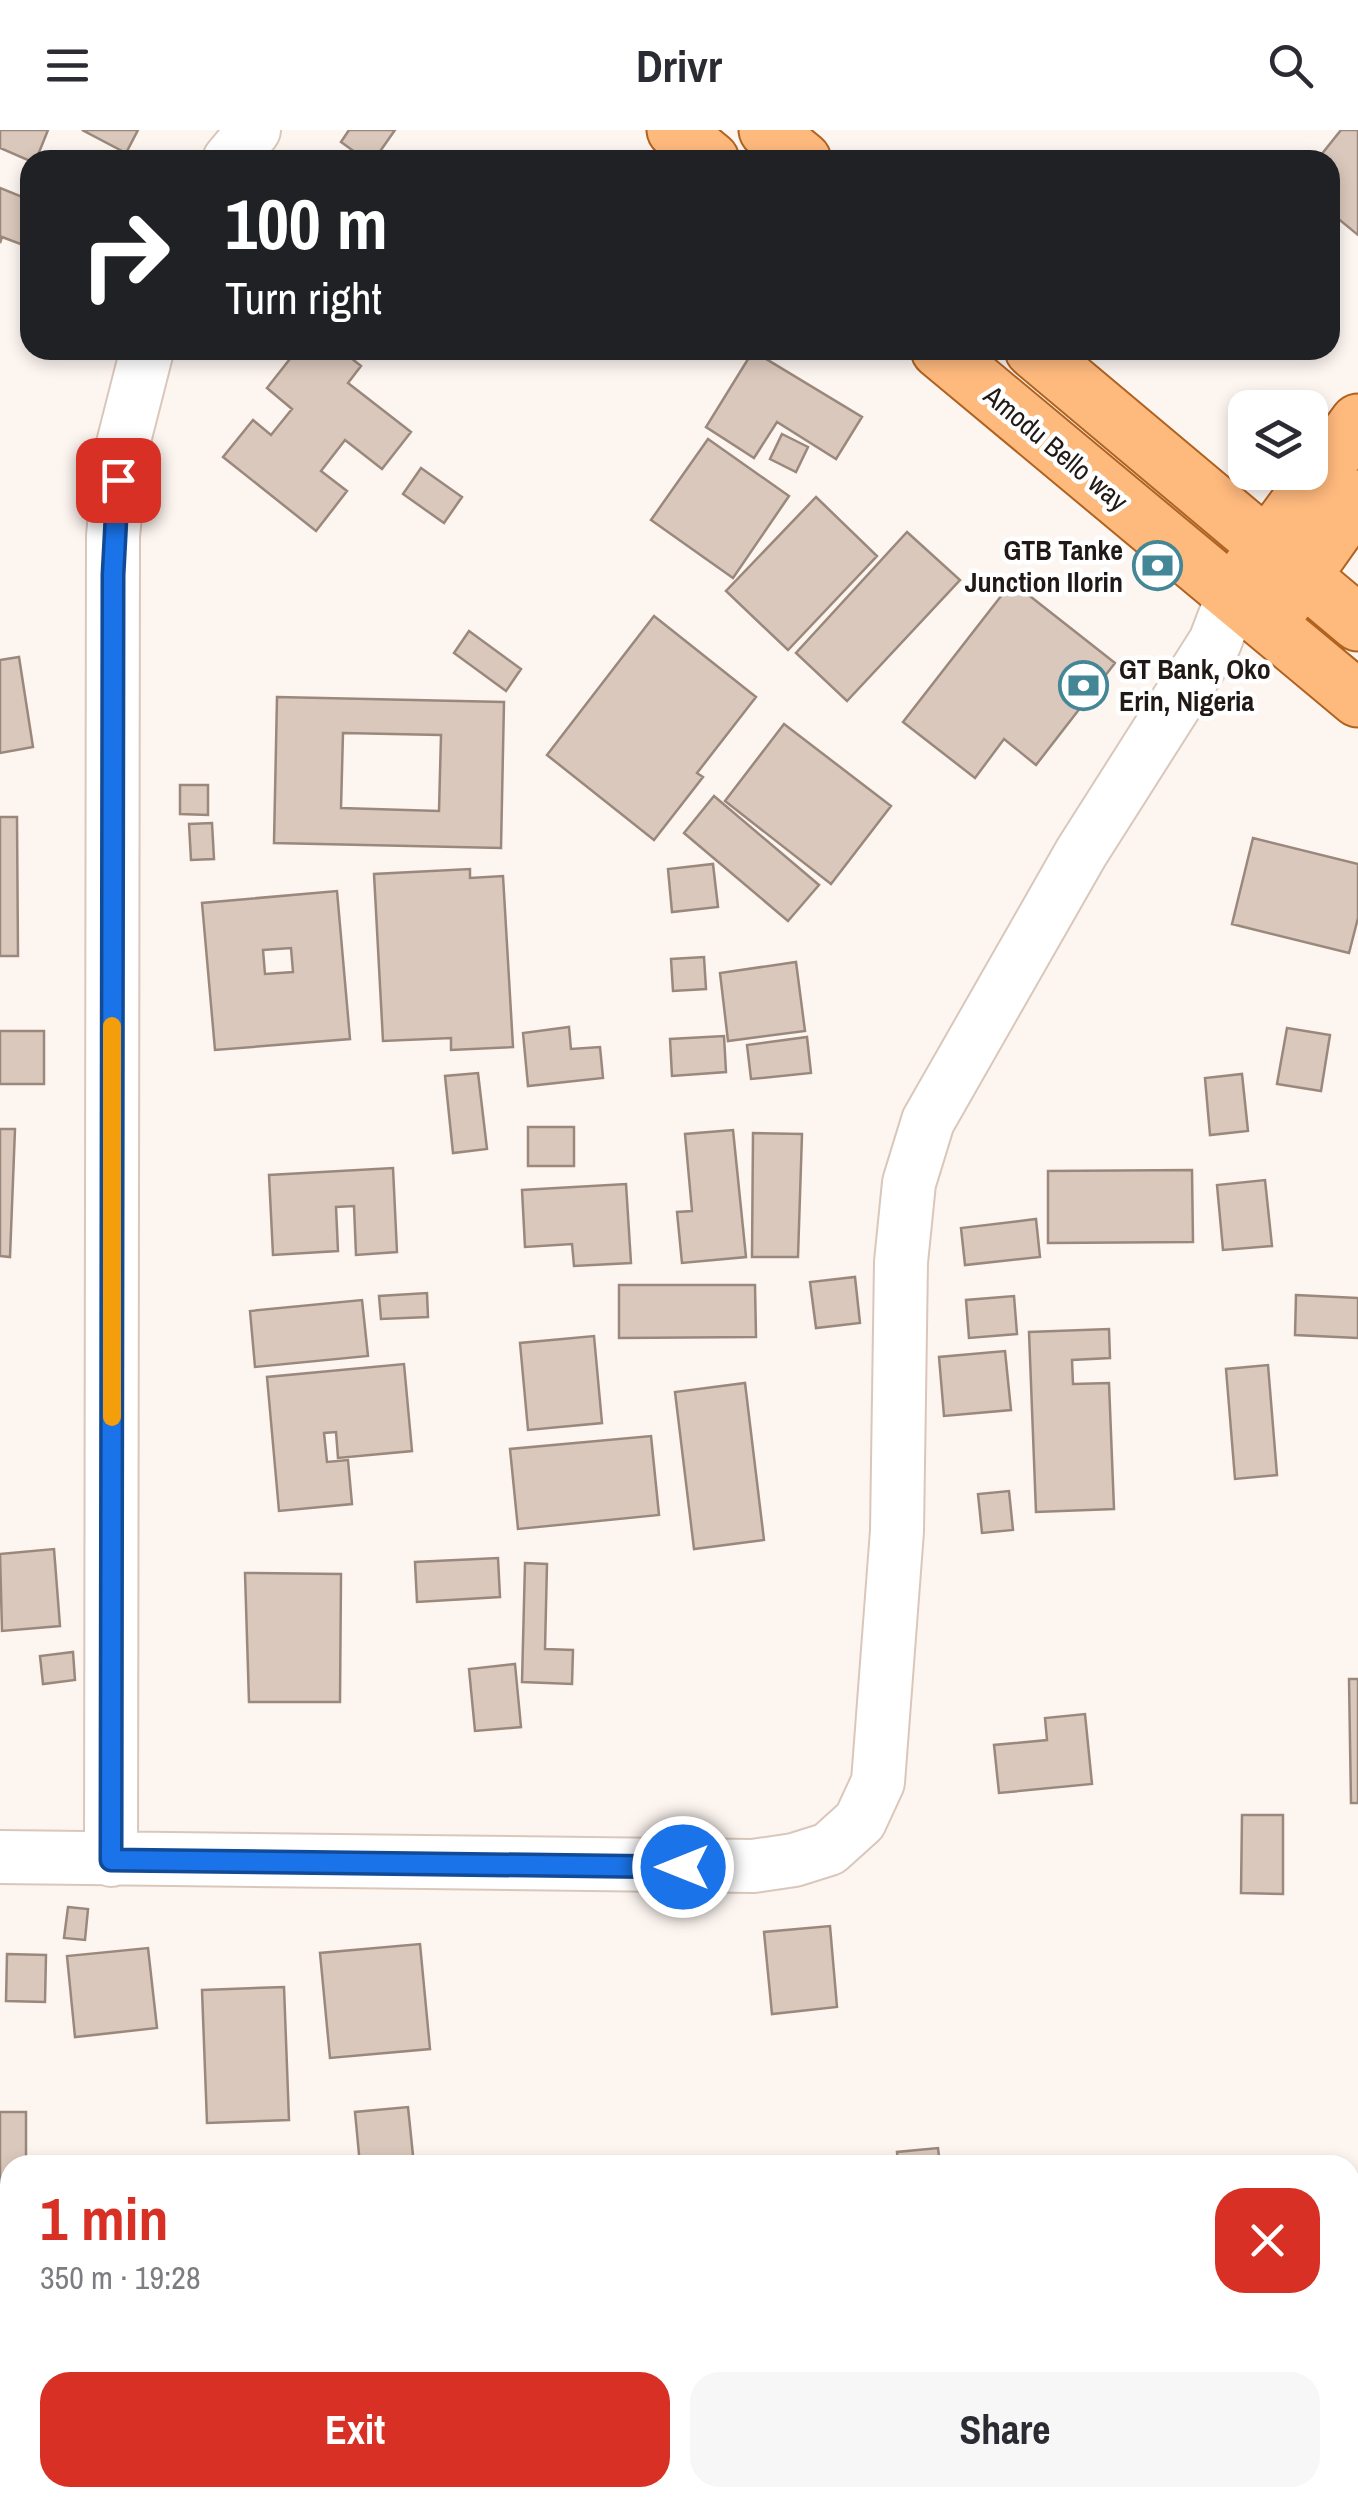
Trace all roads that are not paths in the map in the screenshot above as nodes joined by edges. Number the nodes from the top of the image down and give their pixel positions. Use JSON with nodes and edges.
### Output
{"nodes":[{"id":1,"x":254,"y":130,"type":"edge"},
{"id":2,"x":675,"y":130,"type":"edge"},
{"id":3,"x":767,"y":130,"type":"edge"},
{"id":4,"x":237,"y":150,"type":"edge"},
{"id":5,"x":699,"y":150,"type":"edge"},
{"id":6,"x":791,"y":150,"type":"edge"},
{"id":7,"x":144,"y":360,"type":"edge"},
{"id":8,"x":950,"y":360,"type":"edge"},
{"id":9,"x":1045,"y":360,"type":"edge"},
{"id":10,"x":1358,"y":422,"type":"edge"},
{"id":11,"x":1358,"y":498,"type":"edge"},
{"id":12,"x":1284,"y":559,"type":"junction"},
{"id":13,"x":1239,"y":620,"type":"junction"},
{"id":14,"x":1358,"y":623,"type":"edge"},
{"id":15,"x":1358,"y":698,"type":"edge"},
{"id":16,"x":0,"y":1857,"type":"edge"},
{"id":17,"x":111,"y":1860,"type":"junction"}],
"edges":[{"from":1,"to":4,"type":"street"},
{"from":2,"to":5,"type":"main road"},
{"from":3,"to":6,"type":"main road"},
{"from":7,"to":17,"type":"street"},
{"from":8,"to":13,"type":"main road","name":"Amodu Bello way"},
{"from":9,"to":12,"type":"main road"},
{"from":10,"to":12,"type":"main road"},
{"from":11,"to":12,"type":"main road"},
{"from":12,"to":13,"type":"main road"},
{"from":12,"to":14,"type":"main road"},
{"from":13,"to":15,"type":"main road","name":"Amodu Bello way"},
{"from":13,"to":17,"type":"street"},
{"from":16,"to":17,"type":"street"}]}
